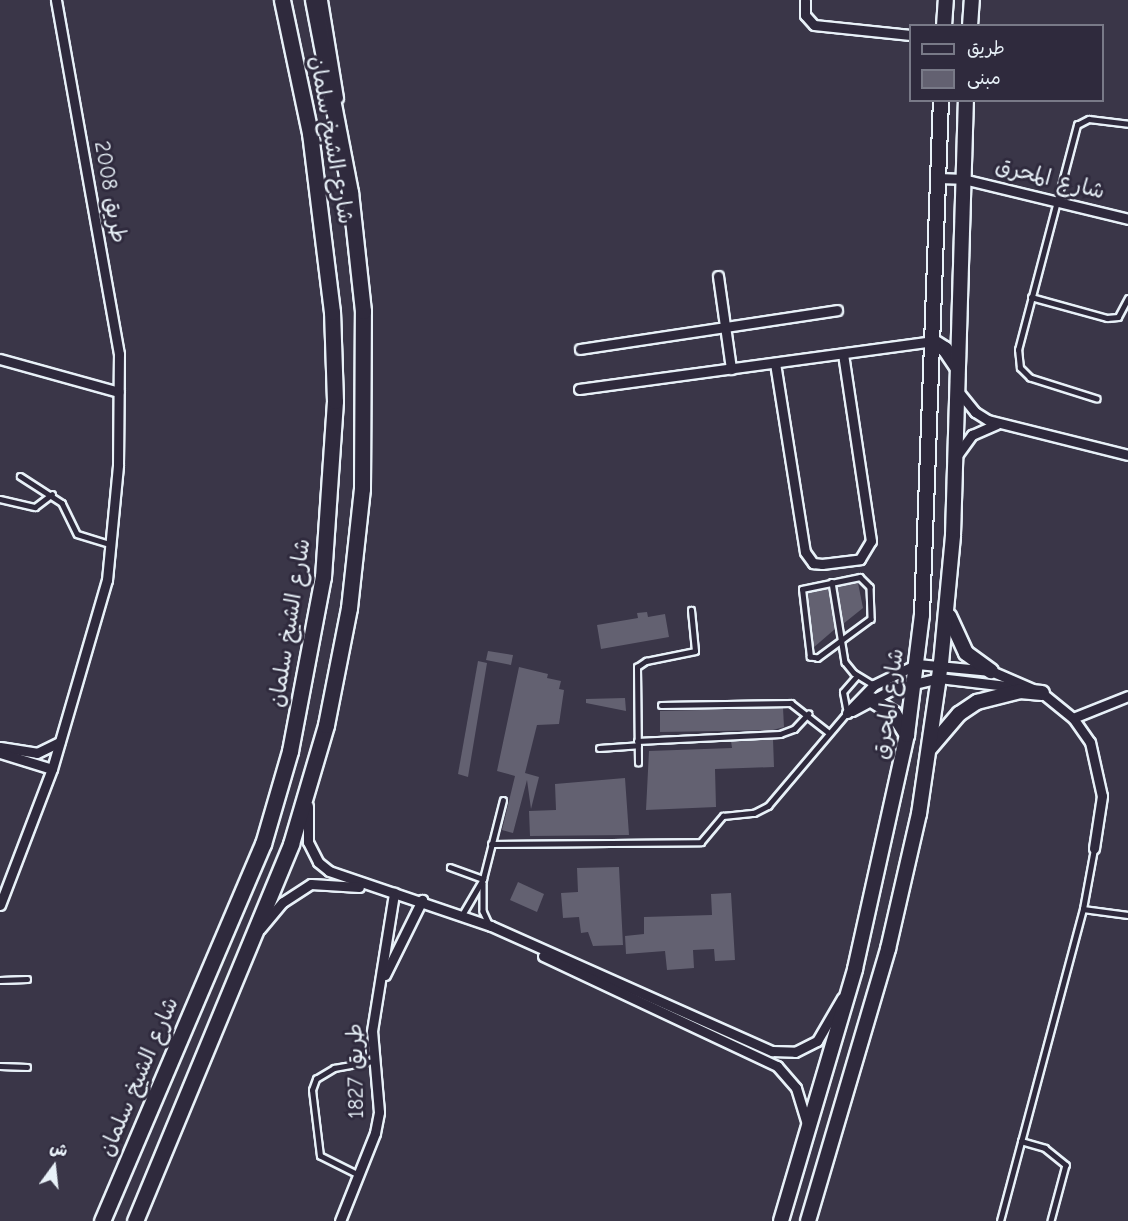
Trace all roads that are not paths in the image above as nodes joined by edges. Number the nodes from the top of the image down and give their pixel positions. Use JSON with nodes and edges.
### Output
{"nodes":[{"id":1,"x":56,"y":0,"type":"edge"},
{"id":2,"x":282,"y":0,"type":"edge"},
{"id":3,"x":313,"y":0,"type":"edge"},
{"id":4,"x":322,"y":0,"type":"edge"},
{"id":5,"x":805,"y":0,"type":"edge"},
{"id":6,"x":946,"y":0,"type":"edge"},
{"id":7,"x":972,"y":0,"type":"edge"},
{"id":8,"x":944,"y":24,"type":"edge"},
{"id":9,"x":970,"y":24,"type":"edge"},
{"id":10,"x":909,"y":35,"type":"edge"},
{"id":11,"x":941,"y":102,"type":"edge"},
{"id":12,"x":966,"y":102,"type":"edge"},
{"id":13,"x":1128,"y":124,"type":"edge"},
{"id":14,"x":340,"y":133,"type":"junction"},
{"id":15,"x":938,"y":178,"type":"junction"},
{"id":16,"x":963,"y":179,"type":"junction"},
{"id":17,"x":1055,"y":202,"type":"junction"},
{"id":18,"x":1128,"y":219,"type":"edge"},
{"id":19,"x":718,"y":276,"type":"dead end"},
{"id":20,"x":1031,"y":297,"type":"junction"},
{"id":21,"x":1128,"y":298,"type":"edge"},
{"id":22,"x":837,"y":310,"type":"dead end"},
{"id":23,"x":725,"y":327,"type":"junction"},
{"id":24,"x":932,"y":341,"type":"junction"},
{"id":25,"x":580,"y":349,"type":"dead end"},
{"id":26,"x":843,"y":354,"type":"junction"},
{"id":27,"x":0,"y":359,"type":"edge"},
{"id":28,"x":776,"y":363,"type":"junction"},
{"id":29,"x":957,"y":367,"type":"junction"},
{"id":30,"x":731,"y":369,"type":"junction"},
{"id":31,"x":957,"y":388,"type":"junction"},
{"id":32,"x":579,"y":389,"type":"dead end"},
{"id":33,"x":119,"y":392,"type":"junction"},
{"id":34,"x":1097,"y":399,"type":"dead end"},
{"id":35,"x":1003,"y":423,"type":"junction"},
{"id":36,"x":1128,"y":455,"type":"edge"},
{"id":37,"x":955,"y":463,"type":"junction"},
{"id":38,"x":20,"y":476,"type":"dead end"},
{"id":39,"x":52,"y":494,"type":"junction"},
{"id":40,"x":0,"y":499,"type":"edge"},
{"id":41,"x":110,"y":544,"type":"junction"},
{"id":42,"x":832,"y":582,"type":"junction"},
{"id":43,"x":691,"y":609,"type":"dead end"},
{"id":44,"x":948,"y":611,"type":"junction"},
{"id":45,"x":841,"y":640,"type":"junction"},
{"id":46,"x":941,"y":663,"type":"junction"},
{"id":47,"x":917,"y":664,"type":"junction"},
{"id":48,"x":991,"y":671,"type":"junction"},
{"id":49,"x":857,"y":676,"type":"junction"},
{"id":50,"x":939,"y":678,"type":"junction"},
{"id":51,"x":915,"y":682,"type":"junction"},
{"id":52,"x":874,"y":685,"type":"junction"},
{"id":53,"x":1042,"y":693,"type":"junction"},
{"id":54,"x":1128,"y":696,"type":"edge"},
{"id":55,"x":872,"y":700,"type":"junction"},
{"id":56,"x":661,"y":705,"type":"dead end"},
{"id":57,"x":847,"y":713,"type":"junction"},
{"id":58,"x":808,"y":714,"type":"junction"},
{"id":59,"x":1073,"y":718,"type":"junction"},
{"id":60,"x":828,"y":732,"type":"junction"},
{"id":61,"x":907,"y":735,"type":"junction"},
{"id":62,"x":61,"y":740,"type":"junction"},
{"id":63,"x":637,"y":743,"type":"junction"},
{"id":64,"x":0,"y":747,"type":"edge"},
{"id":65,"x":599,"y":748,"type":"dead end"},
{"id":66,"x":928,"y":750,"type":"junction"},
{"id":67,"x":0,"y":753,"type":"edge"},
{"id":68,"x":638,"y":764,"type":"dead end"},
{"id":69,"x":52,"y":769,"type":"junction"},
{"id":70,"x":311,"y":782,"type":"junction"},
{"id":71,"x":503,"y":800,"type":"dead end"},
{"id":72,"x":491,"y":844,"type":"junction"},
{"id":73,"x":1094,"y":848,"type":"joint"},
{"id":74,"x":450,"y":867,"type":"dead end"},
{"id":75,"x":483,"y":879,"type":"junction"},
{"id":76,"x":394,"y":895,"type":"junction"},
{"id":77,"x":421,"y":903,"type":"junction"},
{"id":78,"x":0,"y":906,"type":"edge"},
{"id":79,"x":1083,"y":909,"type":"junction"},
{"id":80,"x":462,"y":915,"type":"junction"},
{"id":81,"x":1128,"y":915,"type":"edge"},
{"id":82,"x":491,"y":927,"type":"junction"},
{"id":83,"x":258,"y":931,"type":"junction"},
{"id":84,"x":855,"y":969,"type":"junction"},
{"id":85,"x":27,"y":979,"type":"dead end"},
{"id":86,"x":0,"y":980,"type":"edge"},
{"id":87,"x":380,"y":985,"type":"junction"},
{"id":88,"x":372,"y":1061,"type":"junction"},
{"id":89,"x":0,"y":1066,"type":"edge"},
{"id":90,"x":27,"y":1067,"type":"dead end"},
{"id":91,"x":807,"y":1130,"type":"junction"},
{"id":92,"x":1021,"y":1141,"type":"junction"},
{"id":93,"x":360,"y":1176,"type":"junction"},
{"id":94,"x":102,"y":1221,"type":"edge"},
{"id":95,"x":135,"y":1221,"type":"edge"},
{"id":96,"x":340,"y":1221,"type":"edge"},
{"id":97,"x":781,"y":1221,"type":"edge"},
{"id":98,"x":808,"y":1221,"type":"edge"},
{"id":99,"x":1000,"y":1221,"type":"edge"},
{"id":100,"x":1051,"y":1221,"type":"edge"}],
"edges":[{"from":1,"to":33,"type":"street","name":"طريق 2008"},
{"from":2,"to":94,"type":"main road","name":"شارع الشيخ سلمان"},
{"from":3,"to":14,"type":"main road","name":"شارع الشيخ سلمان"},
{"from":4,"to":14,"type":"street"},
{"from":5,"to":10,"type":"street"},
{"from":6,"to":8,"type":"main road"},
{"from":7,"to":9,"type":"main road"},
{"from":11,"to":15,"type":"main road","name":"شارع المحرق"},
{"from":12,"to":16,"type":"main road","name":"شارع المحرق"},
{"from":13,"to":17,"type":"lane"},
{"from":14,"to":70,"type":"main road","name":"شارع الشيخ سلمان"},
{"from":15,"to":16,"type":"street","name":"شارع المحرق"},
{"from":15,"to":24,"type":"main road","name":"شارع المحرق"},
{"from":16,"to":17,"type":"street","name":"شارع المحرق"},
{"from":16,"to":29,"type":"main road","name":"شارع المحرق"},
{"from":17,"to":18,"type":"street","name":"شارع المحرق"},
{"from":17,"to":20,"type":"lane"},
{"from":19,"to":23,"type":"street"},
{"from":20,"to":21,"type":"lane"},
{"from":20,"to":34,"type":"lane"},
{"from":22,"to":23,"type":"street"},
{"from":23,"to":25,"type":"street"},
{"from":23,"to":30,"type":"street"},
{"from":24,"to":26,"type":"street"},
{"from":24,"to":29,"type":"main road"},
{"from":24,"to":47,"type":"main road","name":"شارع المحرق"},
{"from":26,"to":28,"type":"street"},
{"from":26,"to":28,"type":"street"},
{"from":27,"to":33,"type":"street"},
{"from":28,"to":30,"type":"street"},
{"from":29,"to":31,"type":"main road","name":"شارع المحرق"},
{"from":30,"to":32,"type":"street"},
{"from":31,"to":35,"type":"street"},
{"from":31,"to":37,"type":"main road","name":"شارع المحرق"},
{"from":33,"to":41,"type":"street","name":"طريق 2008"},
{"from":35,"to":36,"type":"street"},
{"from":35,"to":37,"type":"street"},
{"from":37,"to":44,"type":"main road","name":"شارع المحرق"},
{"from":38,"to":39,"type":"lane"},
{"from":39,"to":40,"type":"lane"},
{"from":39,"to":41,"type":"lane"},
{"from":41,"to":62,"type":"street","name":"طريق 2008"},
{"from":42,"to":45,"type":"lane"},
{"from":42,"to":45,"type":"lane"},
{"from":42,"to":45,"type":"lane"},
{"from":43,"to":63,"type":"lane"},
{"from":44,"to":46,"type":"main road","name":"شارع المحرق"},
{"from":44,"to":48,"type":"main road"},
{"from":45,"to":49,"type":"lane"},
{"from":46,"to":47,"type":"street"},
{"from":46,"to":48,"type":"street"},
{"from":46,"to":50,"type":"main road","name":"شارع المحرق"},
{"from":47,"to":51,"type":"main road","name":"شارع المحرق"},
{"from":47,"to":52,"type":"street"},
{"from":48,"to":53,"type":"street"},
{"from":49,"to":52,"type":"lane"},
{"from":49,"to":57,"type":"lane"},
{"from":50,"to":51,"type":"street"},
{"from":50,"to":53,"type":"street"},
{"from":50,"to":66,"type":"main road","name":"شارع المحرق"},
{"from":51,"to":55,"type":"street"},
{"from":51,"to":61,"type":"main road","name":"شارع المحرق"},
{"from":52,"to":57,"type":"street"},
{"from":53,"to":59,"type":"street"},
{"from":53,"to":66,"type":"main road"},
{"from":54,"to":59,"type":"street"},
{"from":55,"to":57,"type":"street"},
{"from":55,"to":61,"type":"main road"},
{"from":56,"to":58,"type":"lane"},
{"from":57,"to":60,"type":"lane"},
{"from":58,"to":60,"type":"lane"},
{"from":58,"to":63,"type":"lane"},
{"from":59,"to":73,"type":"street"},
{"from":60,"to":72,"type":"lane"},
{"from":61,"to":84,"type":"main road","name":"شارع المحرق"},
{"from":62,"to":64,"type":"street"},
{"from":62,"to":69,"type":"street","name":"طريق 2008"},
{"from":63,"to":65,"type":"lane"},
{"from":63,"to":68,"type":"lane"},
{"from":66,"to":98,"type":"main road","name":"شارع المحرق"},
{"from":67,"to":69,"type":"street"},
{"from":69,"to":78,"type":"street","name":"طريق 2008"},
{"from":70,"to":76,"type":"street"},
{"from":70,"to":83,"type":"main road","name":"شارع الشيخ سلمان"},
{"from":71,"to":72,"type":"lane"},
{"from":72,"to":75,"type":"lane"},
{"from":73,"to":79,"type":"lane"},
{"from":74,"to":75,"type":"lane"},
{"from":75,"to":80,"type":"lane"},
{"from":75,"to":82,"type":"lane"},
{"from":76,"to":77,"type":"street"},
{"from":76,"to":83,"type":"street"},
{"from":76,"to":87,"type":"street","name":"طريق 1827"},
{"from":77,"to":80,"type":"street"},
{"from":77,"to":87,"type":"street","name":"طريق 1827"},
{"from":77,"to":91,"type":"street"},
{"from":79,"to":81,"type":"lane"},
{"from":79,"to":92,"type":"lane"},
{"from":80,"to":82,"type":"street"},
{"from":82,"to":84,"type":"street"},
{"from":83,"to":95,"type":"main road","name":"شارع الشيخ سلمان"},
{"from":84,"to":91,"type":"main road","name":"شارع المحرق"},
{"from":85,"to":86,"type":"lane"},
{"from":87,"to":88,"type":"street","name":"طريق 1827"},
{"from":88,"to":93,"type":"street","name":"طريق 1827"},
{"from":88,"to":93,"type":"lane"},
{"from":89,"to":90,"type":"lane"},
{"from":91,"to":97,"type":"main road","name":"شارع المحرق"},
{"from":92,"to":99,"type":"lane"},
{"from":92,"to":100,"type":"lane"},
{"from":93,"to":96,"type":"street","name":"طريق 1827"}]}
